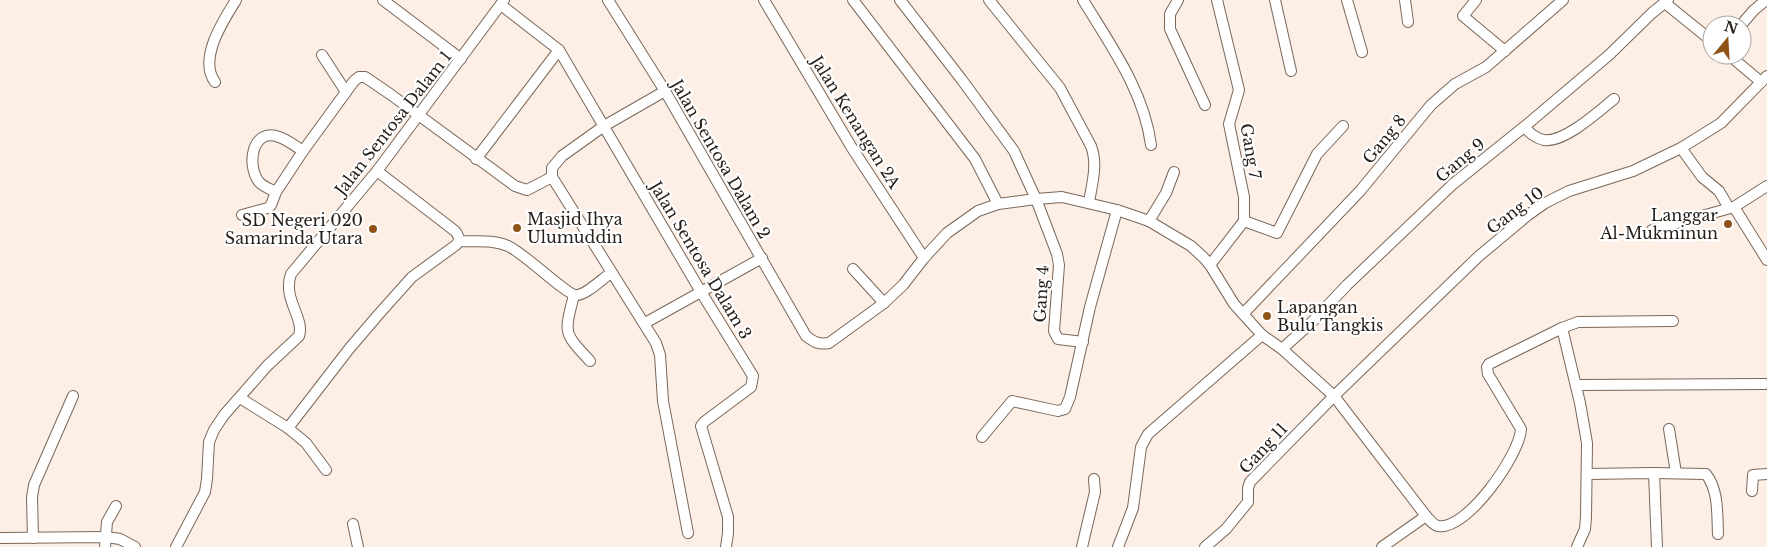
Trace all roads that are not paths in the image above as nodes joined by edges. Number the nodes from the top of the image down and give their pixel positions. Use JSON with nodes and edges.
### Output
{"nodes":[{"id":1,"x":236,"y":0,"type":"edge"},
{"id":2,"x":384,"y":0,"type":"edge"},
{"id":3,"x":608,"y":0,"type":"edge"},
{"id":4,"x":764,"y":0,"type":"edge"},
{"id":5,"x":853,"y":0,"type":"edge"},
{"id":6,"x":900,"y":0,"type":"edge"},
{"id":7,"x":989,"y":0,"type":"edge"},
{"id":8,"x":1083,"y":0,"type":"edge"},
{"id":9,"x":1178,"y":0,"type":"edge"},
{"id":10,"x":1217,"y":0,"type":"edge"},
{"id":11,"x":1275,"y":0,"type":"edge"},
{"id":12,"x":1347,"y":0,"type":"edge"},
{"id":13,"x":1405,"y":0,"type":"edge"},
{"id":14,"x":1476,"y":0,"type":"edge"},
{"id":15,"x":1563,"y":0,"type":"edge"},
{"id":16,"x":1766,"y":0,"type":"edge"},
{"id":17,"x":1664,"y":2,"type":"edge"},
{"id":18,"x":503,"y":3,"type":"edge"},
{"id":19,"x":1750,"y":15,"type":"edge"},
{"id":20,"x":1408,"y":22,"type":"dead end"},
{"id":21,"x":1702,"y":32,"type":"edge"},
{"id":22,"x":559,"y":50,"type":"junction"},
{"id":23,"x":1504,"y":51,"type":"junction"},
{"id":24,"x":1362,"y":52,"type":"dead end"},
{"id":25,"x":322,"y":55,"type":"dead end"},
{"id":26,"x":461,"y":60,"type":"junction"},
{"id":27,"x":1744,"y":65,"type":"edge"},
{"id":28,"x":1291,"y":71,"type":"dead end"},
{"id":29,"x":1764,"y":79,"type":"edge"},
{"id":30,"x":215,"y":82,"type":"dead end"},
{"id":31,"x":346,"y":92,"type":"junction"},
{"id":32,"x":665,"y":92,"type":"junction"},
{"id":33,"x":1614,"y":99,"type":"dead end"},
{"id":34,"x":1205,"y":105,"type":"dead end"},
{"id":35,"x":420,"y":116,"type":"junction"},
{"id":36,"x":604,"y":126,"type":"junction"},
{"id":37,"x":1343,"y":126,"type":"dead end"},
{"id":38,"x":1524,"y":127,"type":"junction"},
{"id":39,"x":1151,"y":145,"type":"dead end"},
{"id":40,"x":1681,"y":148,"type":"junction"},
{"id":41,"x":303,"y":151,"type":"junction"},
{"id":42,"x":476,"y":159,"type":"junction"},
{"id":43,"x":378,"y":171,"type":"junction"},
{"id":44,"x":1174,"y":172,"type":"dead end"},
{"id":45,"x":552,"y":177,"type":"junction"},
{"id":46,"x":1767,"y":186,"type":"edge"},
{"id":47,"x":276,"y":192,"type":"junction"},
{"id":48,"x":1036,"y":199,"type":"junction"},
{"id":49,"x":1089,"y":202,"type":"junction"},
{"id":50,"x":998,"y":204,"type":"junction"},
{"id":51,"x":1732,"y":208,"type":"junction"},
{"id":52,"x":1117,"y":210,"type":"junction"},
{"id":53,"x":242,"y":215,"type":"dead end"},
{"id":54,"x":1149,"y":221,"type":"junction"},
{"id":55,"x":1244,"y":221,"type":"junction"},
{"id":56,"x":1652,"y":230,"type":"dead end"},
{"id":57,"x":459,"y":241,"type":"junction"},
{"id":58,"x":762,"y":258,"type":"junction"},
{"id":59,"x":924,"y":258,"type":"junction"},
{"id":60,"x":1767,"y":260,"type":"edge"},
{"id":61,"x":1210,"y":265,"type":"junction"},
{"id":62,"x":853,"y":268,"type":"dead end"},
{"id":63,"x":611,"y":273,"type":"junction"},
{"id":64,"x":701,"y":292,"type":"junction"},
{"id":65,"x":574,"y":295,"type":"junction"},
{"id":66,"x":884,"y":303,"type":"junction"},
{"id":67,"x":1243,"y":314,"type":"junction"},
{"id":68,"x":1673,"y":321,"type":"dead end"},
{"id":69,"x":645,"y":323,"type":"junction"},
{"id":70,"x":1562,"y":328,"type":"junction"},
{"id":71,"x":1262,"y":335,"type":"junction"},
{"id":72,"x":1083,"y":342,"type":"junction"},
{"id":73,"x":1282,"y":349,"type":"junction"},
{"id":74,"x":590,"y":362,"type":"dead end"},
{"id":75,"x":1765,"y":384,"type":"dead end"},
{"id":76,"x":1576,"y":385,"type":"junction"},
{"id":77,"x":73,"y":396,"type":"dead end"},
{"id":78,"x":1334,"y":396,"type":"junction"},
{"id":79,"x":240,"y":398,"type":"junction"},
{"id":80,"x":288,"y":428,"type":"junction"},
{"id":81,"x":1669,"y":429,"type":"dead end"},
{"id":82,"x":982,"y":437,"type":"dead end"},
{"id":83,"x":326,"y":470,"type":"dead end"},
{"id":84,"x":1654,"y":473,"type":"junction"},
{"id":85,"x":1676,"y":473,"type":"junction"},
{"id":86,"x":1587,"y":474,"type":"junction"},
{"id":87,"x":1767,"y":474,"type":"edge"},
{"id":88,"x":1094,"y":479,"type":"dead end"},
{"id":89,"x":1752,"y":490,"type":"dead end"},
{"id":90,"x":116,"y":506,"type":"dead end"},
{"id":91,"x":1424,"y":512,"type":"junction"},
{"id":92,"x":353,"y":524,"type":"dead end"},
{"id":93,"x":688,"y":533,"type":"dead end"},
{"id":94,"x":1718,"y":534,"type":"dead end"},
{"id":95,"x":0,"y":538,"type":"edge"},
{"id":96,"x":29,"y":541,"type":"edge"},
{"id":97,"x":106,"y":542,"type":"edge"},
{"id":98,"x":135,"y":547,"type":"edge"},
{"id":99,"x":176,"y":547,"type":"edge"},
{"id":100,"x":358,"y":547,"type":"edge"},
{"id":101,"x":726,"y":547,"type":"edge"},
{"id":102,"x":1082,"y":547,"type":"edge"},
{"id":103,"x":1118,"y":547,"type":"edge"},
{"id":104,"x":1205,"y":547,"type":"edge"},
{"id":105,"x":1382,"y":547,"type":"edge"},
{"id":106,"x":1577,"y":547,"type":"edge"},
{"id":107,"x":1657,"y":547,"type":"edge"}],
"edges":[{"from":1,"to":30,"type":"street"},
{"from":2,"to":26,"type":"street"},
{"from":3,"to":32,"type":"street","name":"Jalan Sentosa Dalam 2"},
{"from":4,"to":59,"type":"street","name":"Jalan Kenangan 2A"},
{"from":5,"to":50,"type":"street"},
{"from":6,"to":48,"type":"street"},
{"from":7,"to":49,"type":"street"},
{"from":8,"to":39,"type":"street"},
{"from":9,"to":34,"type":"street"},
{"from":10,"to":55,"type":"street","name":"Gang 7"},
{"from":11,"to":28,"type":"street"},
{"from":12,"to":24,"type":"street"},
{"from":13,"to":20,"type":"street"},
{"from":14,"to":23,"type":"street"},
{"from":15,"to":23,"type":"street","name":"Gang 8"},
{"from":16,"to":19,"type":"street"},
{"from":17,"to":21,"type":"street"},
{"from":17,"to":38,"type":"street","name":"Gang 9"},
{"from":18,"to":22,"type":"street","name":"Jalan Sentosa Dalam 3"},
{"from":18,"to":26,"type":"street","name":"Jalan Sentosa Dalam 1"},
{"from":22,"to":36,"type":"street","name":"Jalan Sentosa Dalam 3"},
{"from":22,"to":42,"type":"street"},
{"from":23,"to":67,"type":"street","name":"Gang 8"},
{"from":25,"to":31,"type":"street"},
{"from":26,"to":35,"type":"street","name":"Jalan Sentosa Dalam 1"},
{"from":27,"to":29,"type":"street"},
{"from":29,"to":40,"type":"street","name":"Gang 10"},
{"from":31,"to":35,"type":"street"},
{"from":31,"to":41,"type":"street"},
{"from":32,"to":36,"type":"street"},
{"from":32,"to":58,"type":"street","name":"Jalan Sentosa Dalam 2"},
{"from":33,"to":38,"type":"street"},
{"from":35,"to":42,"type":"street"},
{"from":35,"to":43,"type":"street","name":"Jalan Sentosa Dalam 1"},
{"from":36,"to":45,"type":"street"},
{"from":36,"to":64,"type":"street","name":"Jalan Sentosa Dalam 3"},
{"from":37,"to":55,"type":"street"},
{"from":38,"to":73,"type":"street","name":"Gang 9"},
{"from":40,"to":51,"type":"street"},
{"from":40,"to":78,"type":"street","name":"Gang 10"},
{"from":41,"to":47,"type":"street"},
{"from":41,"to":47,"type":"street"},
{"from":42,"to":45,"type":"street"},
{"from":43,"to":57,"type":"street"},
{"from":43,"to":79,"type":"street","name":"Jalan Sentosa Dalam 1"},
{"from":44,"to":54,"type":"street"},
{"from":45,"to":63,"type":"street"},
{"from":46,"to":51,"type":"street"},
{"from":47,"to":53,"type":"street"},
{"from":48,"to":49,"type":"street"},
{"from":48,"to":50,"type":"street"},
{"from":48,"to":72,"type":"street","name":"Gang 4"},
{"from":49,"to":52,"type":"street"},
{"from":50,"to":59,"type":"street"},
{"from":51,"to":56,"type":"street"},
{"from":51,"to":60,"type":"street"},
{"from":52,"to":54,"type":"street"},
{"from":52,"to":72,"type":"street"},
{"from":54,"to":61,"type":"street"},
{"from":55,"to":61,"type":"street"},
{"from":57,"to":65,"type":"street"},
{"from":57,"to":80,"type":"street"},
{"from":58,"to":64,"type":"street"},
{"from":58,"to":66,"type":"street","name":"Jalan Sentosa Dalam 2"},
{"from":59,"to":66,"type":"street"},
{"from":61,"to":67,"type":"street"},
{"from":62,"to":66,"type":"street"},
{"from":63,"to":65,"type":"street"},
{"from":63,"to":69,"type":"street"},
{"from":64,"to":69,"type":"street"},
{"from":64,"to":101,"type":"street","name":"Jalan Sentosa Dalam 3"},
{"from":65,"to":74,"type":"street"},
{"from":67,"to":71,"type":"street"},
{"from":68,"to":70,"type":"street"},
{"from":69,"to":93,"type":"street"},
{"from":70,"to":76,"type":"street"},
{"from":70,"to":91,"type":"street"},
{"from":71,"to":73,"type":"street"},
{"from":71,"to":103,"type":"street"},
{"from":72,"to":82,"type":"street"},
{"from":73,"to":78,"type":"street"},
{"from":75,"to":76,"type":"street"},
{"from":76,"to":86,"type":"street"},
{"from":77,"to":96,"type":"street"},
{"from":78,"to":91,"type":"street"},
{"from":78,"to":104,"type":"street","name":"Gang 11"},
{"from":79,"to":80,"type":"street"},
{"from":79,"to":99,"type":"street"},
{"from":80,"to":83,"type":"street"},
{"from":81,"to":85,"type":"street"},
{"from":84,"to":85,"type":"street"},
{"from":84,"to":86,"type":"street"},
{"from":84,"to":107,"type":"street"},
{"from":85,"to":94,"type":"street"},
{"from":86,"to":106,"type":"street"},
{"from":87,"to":89,"type":"street"},
{"from":88,"to":102,"type":"street"},
{"from":90,"to":97,"type":"street"},
{"from":91,"to":105,"type":"street"},
{"from":92,"to":100,"type":"street"},
{"from":95,"to":96,"type":"street"},
{"from":96,"to":97,"type":"street"},
{"from":97,"to":98,"type":"street"}]}
